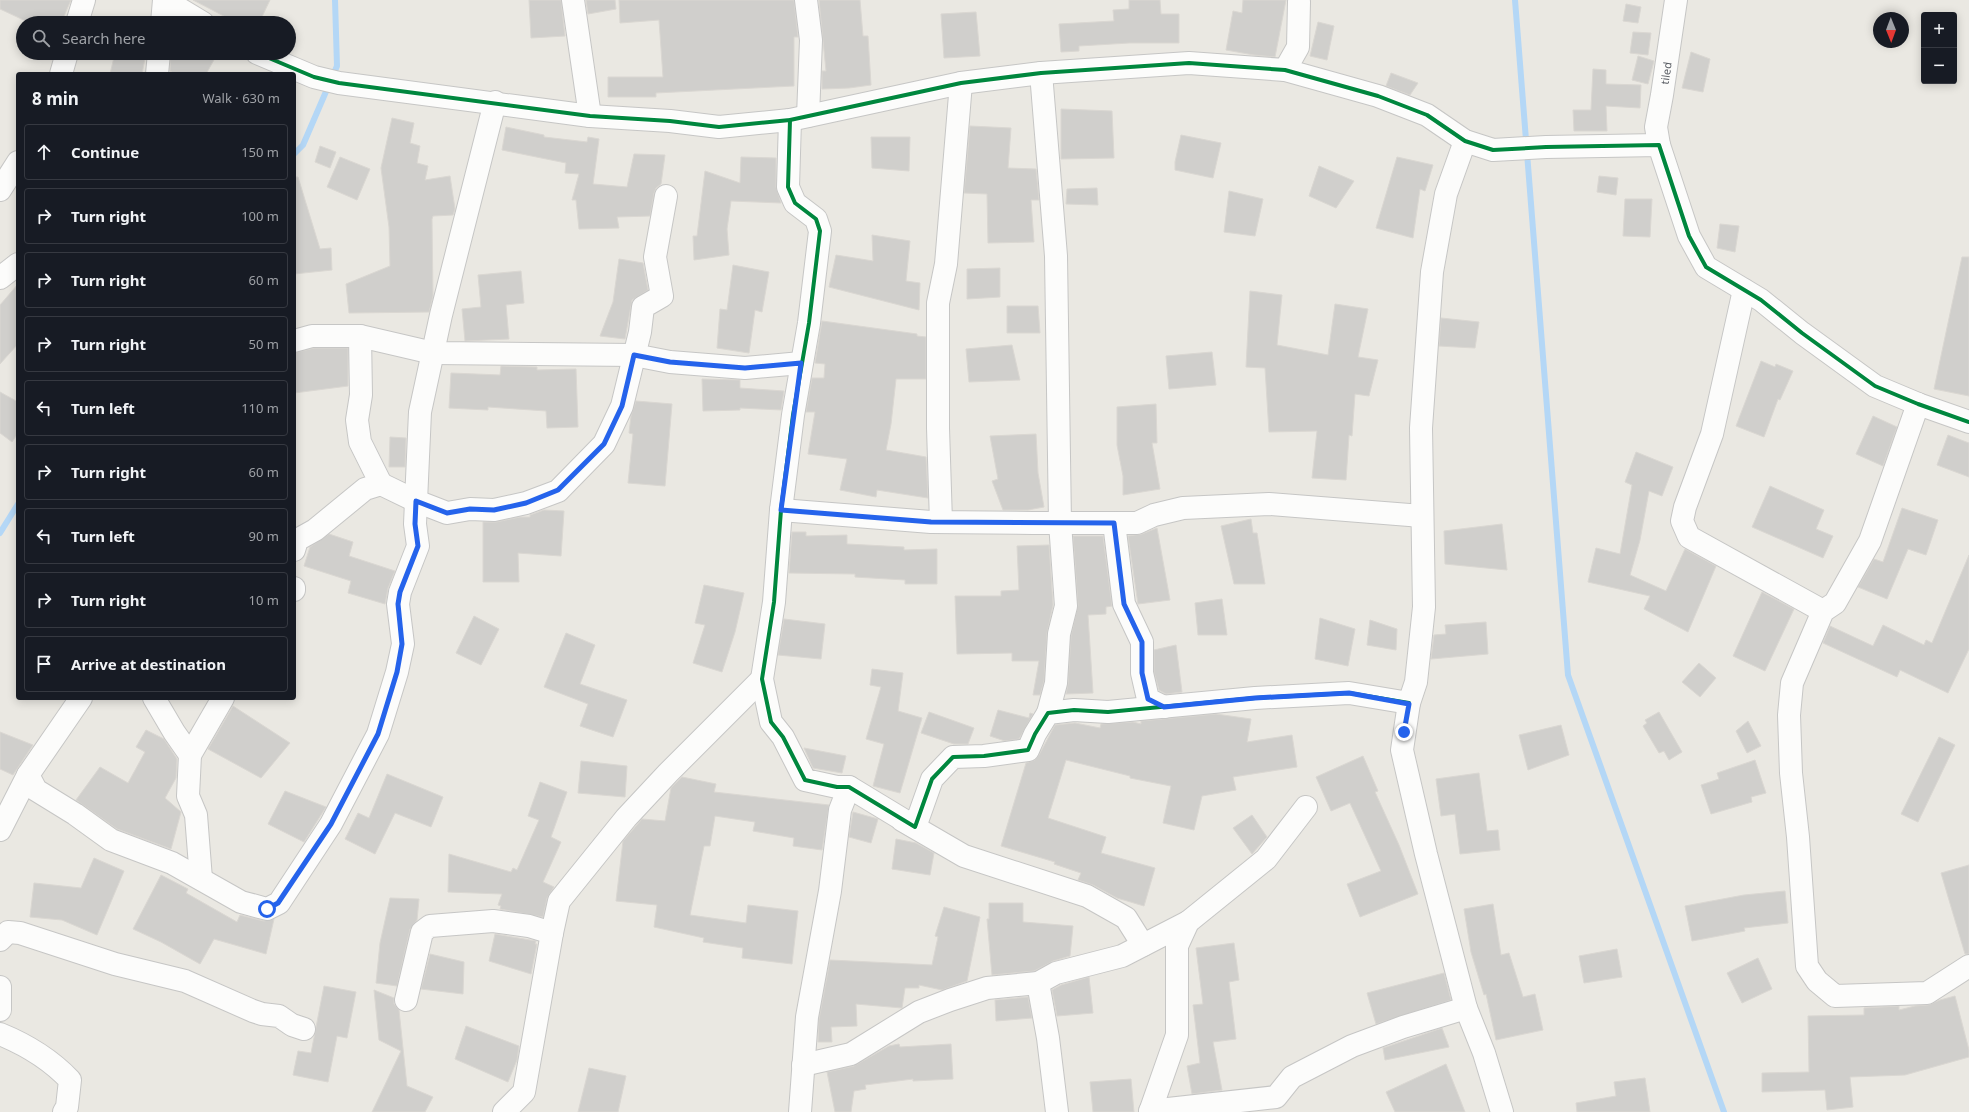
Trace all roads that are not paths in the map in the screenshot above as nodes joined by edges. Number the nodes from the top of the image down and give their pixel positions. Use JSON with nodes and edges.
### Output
{"nodes":[{"id":1,"x":84,"y":0,"type":"edge"},
{"id":2,"x":164,"y":0,"type":"edge"},
{"id":3,"x":573,"y":0,"type":"edge"},
{"id":4,"x":806,"y":0,"type":"edge"},
{"id":5,"x":1676,"y":0,"type":"edge"},
{"id":6,"x":1299,"y":2,"type":"dead end"},
{"id":7,"x":79,"y":16,"type":"edge"},
{"id":8,"x":163,"y":16,"type":"edge"},
{"id":9,"x":191,"y":16,"type":"edge"},
{"id":10,"x":65,"y":60,"type":"edge"},
{"id":11,"x":158,"y":60,"type":"edge"},
{"id":12,"x":274,"y":60,"type":"edge"},
{"id":13,"x":1285,"y":70,"type":"junction"},
{"id":14,"x":62,"y":72,"type":"edge"},
{"id":15,"x":157,"y":72,"type":"edge"},
{"id":16,"x":1041,"y":73,"type":"junction"},
{"id":17,"x":961,"y":84,"type":"junction"},
{"id":18,"x":495,"y":102,"type":"junction"},
{"id":19,"x":590,"y":116,"type":"junction"},
{"id":20,"x":799,"y":118,"type":"junction"},
{"id":21,"x":1465,"y":141,"type":"junction"},
{"id":22,"x":1659,"y":145,"type":"junction"},
{"id":23,"x":16,"y":165,"type":"edge"},
{"id":24,"x":0,"y":190,"type":"edge"},
{"id":25,"x":666,"y":196,"type":"dead end"},
{"id":26,"x":16,"y":266,"type":"edge"},
{"id":27,"x":0,"y":278,"type":"edge"},
{"id":28,"x":1744,"y":290,"type":"junction"},
{"id":29,"x":360,"y":336,"type":"junction"},
{"id":30,"x":296,"y":340,"type":"edge"},
{"id":31,"x":433,"y":353,"type":"junction"},
{"id":32,"x":634,"y":355,"type":"junction"},
{"id":33,"x":801,"y":363,"type":"junction"},
{"id":34,"x":1918,"y":404,"type":"junction"},
{"id":35,"x":1969,"y":422,"type":"edge"},
{"id":36,"x":381,"y":484,"type":"junction"},
{"id":37,"x":416,"y":501,"type":"junction"},
{"id":38,"x":781,"y":510,"type":"junction"},
{"id":39,"x":1422,"y":516,"type":"junction"},
{"id":40,"x":941,"y":522,"type":"junction"},
{"id":41,"x":1060,"y":523,"type":"junction"},
{"id":42,"x":1114,"y":523,"type":"junction"},
{"id":43,"x":296,"y":543,"type":"edge"},
{"id":44,"x":1823,"y":611,"type":"junction"},
{"id":45,"x":762,"y":679,"type":"junction"},
{"id":46,"x":80,"y":700,"type":"edge"},
{"id":47,"x":155,"y":700,"type":"edge"},
{"id":48,"x":222,"y":700,"type":"edge"},
{"id":49,"x":1409,"y":704,"type":"junction"},
{"id":50,"x":1164,"y":707,"type":"junction"},
{"id":51,"x":1048,"y":714,"type":"junction"},
{"id":52,"x":190,"y":755,"type":"junction"},
{"id":53,"x":28,"y":775,"type":"junction"},
{"id":54,"x":849,"y":787,"type":"junction"},
{"id":55,"x":1306,"y":807,"type":"dead end"},
{"id":56,"x":915,"y":827,"type":"junction"},
{"id":57,"x":0,"y":830,"type":"edge"},
{"id":58,"x":201,"y":879,"type":"junction"},
{"id":59,"x":1188,"y":922,"type":"junction"},
{"id":60,"x":552,"y":933,"type":"junction"},
{"id":61,"x":0,"y":940,"type":"edge"},
{"id":62,"x":1142,"y":945,"type":"junction"},
{"id":63,"x":1969,"y":966,"type":"edge"},
{"id":64,"x":1038,"y":982,"type":"junction"},
{"id":65,"x":0,"y":987,"type":"edge"},
{"id":66,"x":406,"y":1000,"type":"dead end"},
{"id":67,"x":1466,"y":1008,"type":"junction"},
{"id":68,"x":0,"y":1010,"type":"edge"},
{"id":69,"x":304,"y":1029,"type":"dead end"},
{"id":70,"x":0,"y":1034,"type":"edge"},
{"id":71,"x":803,"y":1065,"type":"junction"},
{"id":72,"x":64,"y":1112,"type":"edge"},
{"id":73,"x":504,"y":1112,"type":"edge"},
{"id":74,"x":800,"y":1112,"type":"edge"},
{"id":75,"x":1057,"y":1112,"type":"edge"},
{"id":76,"x":1150,"y":1112,"type":"edge"},
{"id":77,"x":1502,"y":1112,"type":"edge"}],
"edges":[{"from":1,"to":7,"type":"street"},
{"from":2,"to":8,"type":"street"},
{"from":2,"to":9,"type":"street"},
{"from":3,"to":19,"type":"street"},
{"from":4,"to":20,"type":"street"},
{"from":5,"to":22,"type":"street","name":"tiled"},
{"from":6,"to":13,"type":"street"},
{"from":10,"to":14,"type":"street"},
{"from":11,"to":15,"type":"street"},
{"from":12,"to":18,"type":"street"},
{"from":13,"to":16,"type":"street"},
{"from":13,"to":21,"type":"street"},
{"from":16,"to":17,"type":"street"},
{"from":16,"to":41,"type":"street"},
{"from":17,"to":20,"type":"street"},
{"from":17,"to":40,"type":"street"},
{"from":18,"to":19,"type":"street"},
{"from":18,"to":31,"type":"street"},
{"from":19,"to":20,"type":"street"},
{"from":20,"to":33,"type":"street"},
{"from":21,"to":22,"type":"street"},
{"from":21,"to":39,"type":"street"},
{"from":22,"to":28,"type":"street","name":"tiled"},
{"from":23,"to":24,"type":"street"},
{"from":25,"to":32,"type":"street"},
{"from":26,"to":27,"type":"street"},
{"from":28,"to":34,"type":"street","name":"tiled"},
{"from":28,"to":44,"type":"street"},
{"from":29,"to":30,"type":"street"},
{"from":29,"to":31,"type":"street"},
{"from":29,"to":36,"type":"street"},
{"from":31,"to":32,"type":"street"},
{"from":31,"to":37,"type":"street"},
{"from":32,"to":33,"type":"street"},
{"from":32,"to":37,"type":"street"},
{"from":33,"to":38,"type":"street"},
{"from":34,"to":35,"type":"street","name":"tiled"},
{"from":34,"to":44,"type":"street"},
{"from":36,"to":37,"type":"street"},
{"from":36,"to":43,"type":"street"},
{"from":37,"to":58,"type":"street"},
{"from":38,"to":40,"type":"street"},
{"from":38,"to":45,"type":"street"},
{"from":39,"to":42,"type":"street"},
{"from":39,"to":49,"type":"street"},
{"from":40,"to":41,"type":"street"},
{"from":41,"to":42,"type":"street"},
{"from":41,"to":51,"type":"street"},
{"from":42,"to":50,"type":"street"},
{"from":44,"to":63,"type":"street"},
{"from":45,"to":54,"type":"street"},
{"from":45,"to":60,"type":"street"},
{"from":46,"to":53,"type":"street"},
{"from":47,"to":52,"type":"street"},
{"from":48,"to":52,"type":"street"},
{"from":49,"to":50,"type":"street"},
{"from":49,"to":67,"type":"street"},
{"from":50,"to":51,"type":"street"},
{"from":51,"to":56,"type":"street"},
{"from":52,"to":58,"type":"street"},
{"from":53,"to":57,"type":"street"},
{"from":53,"to":58,"type":"street"},
{"from":54,"to":56,"type":"street"},
{"from":54,"to":71,"type":"street"},
{"from":55,"to":59,"type":"street"},
{"from":56,"to":62,"type":"street"},
{"from":59,"to":62,"type":"street"},
{"from":59,"to":76,"type":"street"},
{"from":60,"to":66,"type":"street"},
{"from":60,"to":73,"type":"street"},
{"from":61,"to":69,"type":"street"},
{"from":62,"to":64,"type":"street"},
{"from":64,"to":71,"type":"street"},
{"from":64,"to":75,"type":"street"},
{"from":65,"to":68,"type":"street"},
{"from":67,"to":76,"type":"street"},
{"from":67,"to":77,"type":"street"},
{"from":70,"to":72,"type":"street"},
{"from":71,"to":74,"type":"street"}]}
